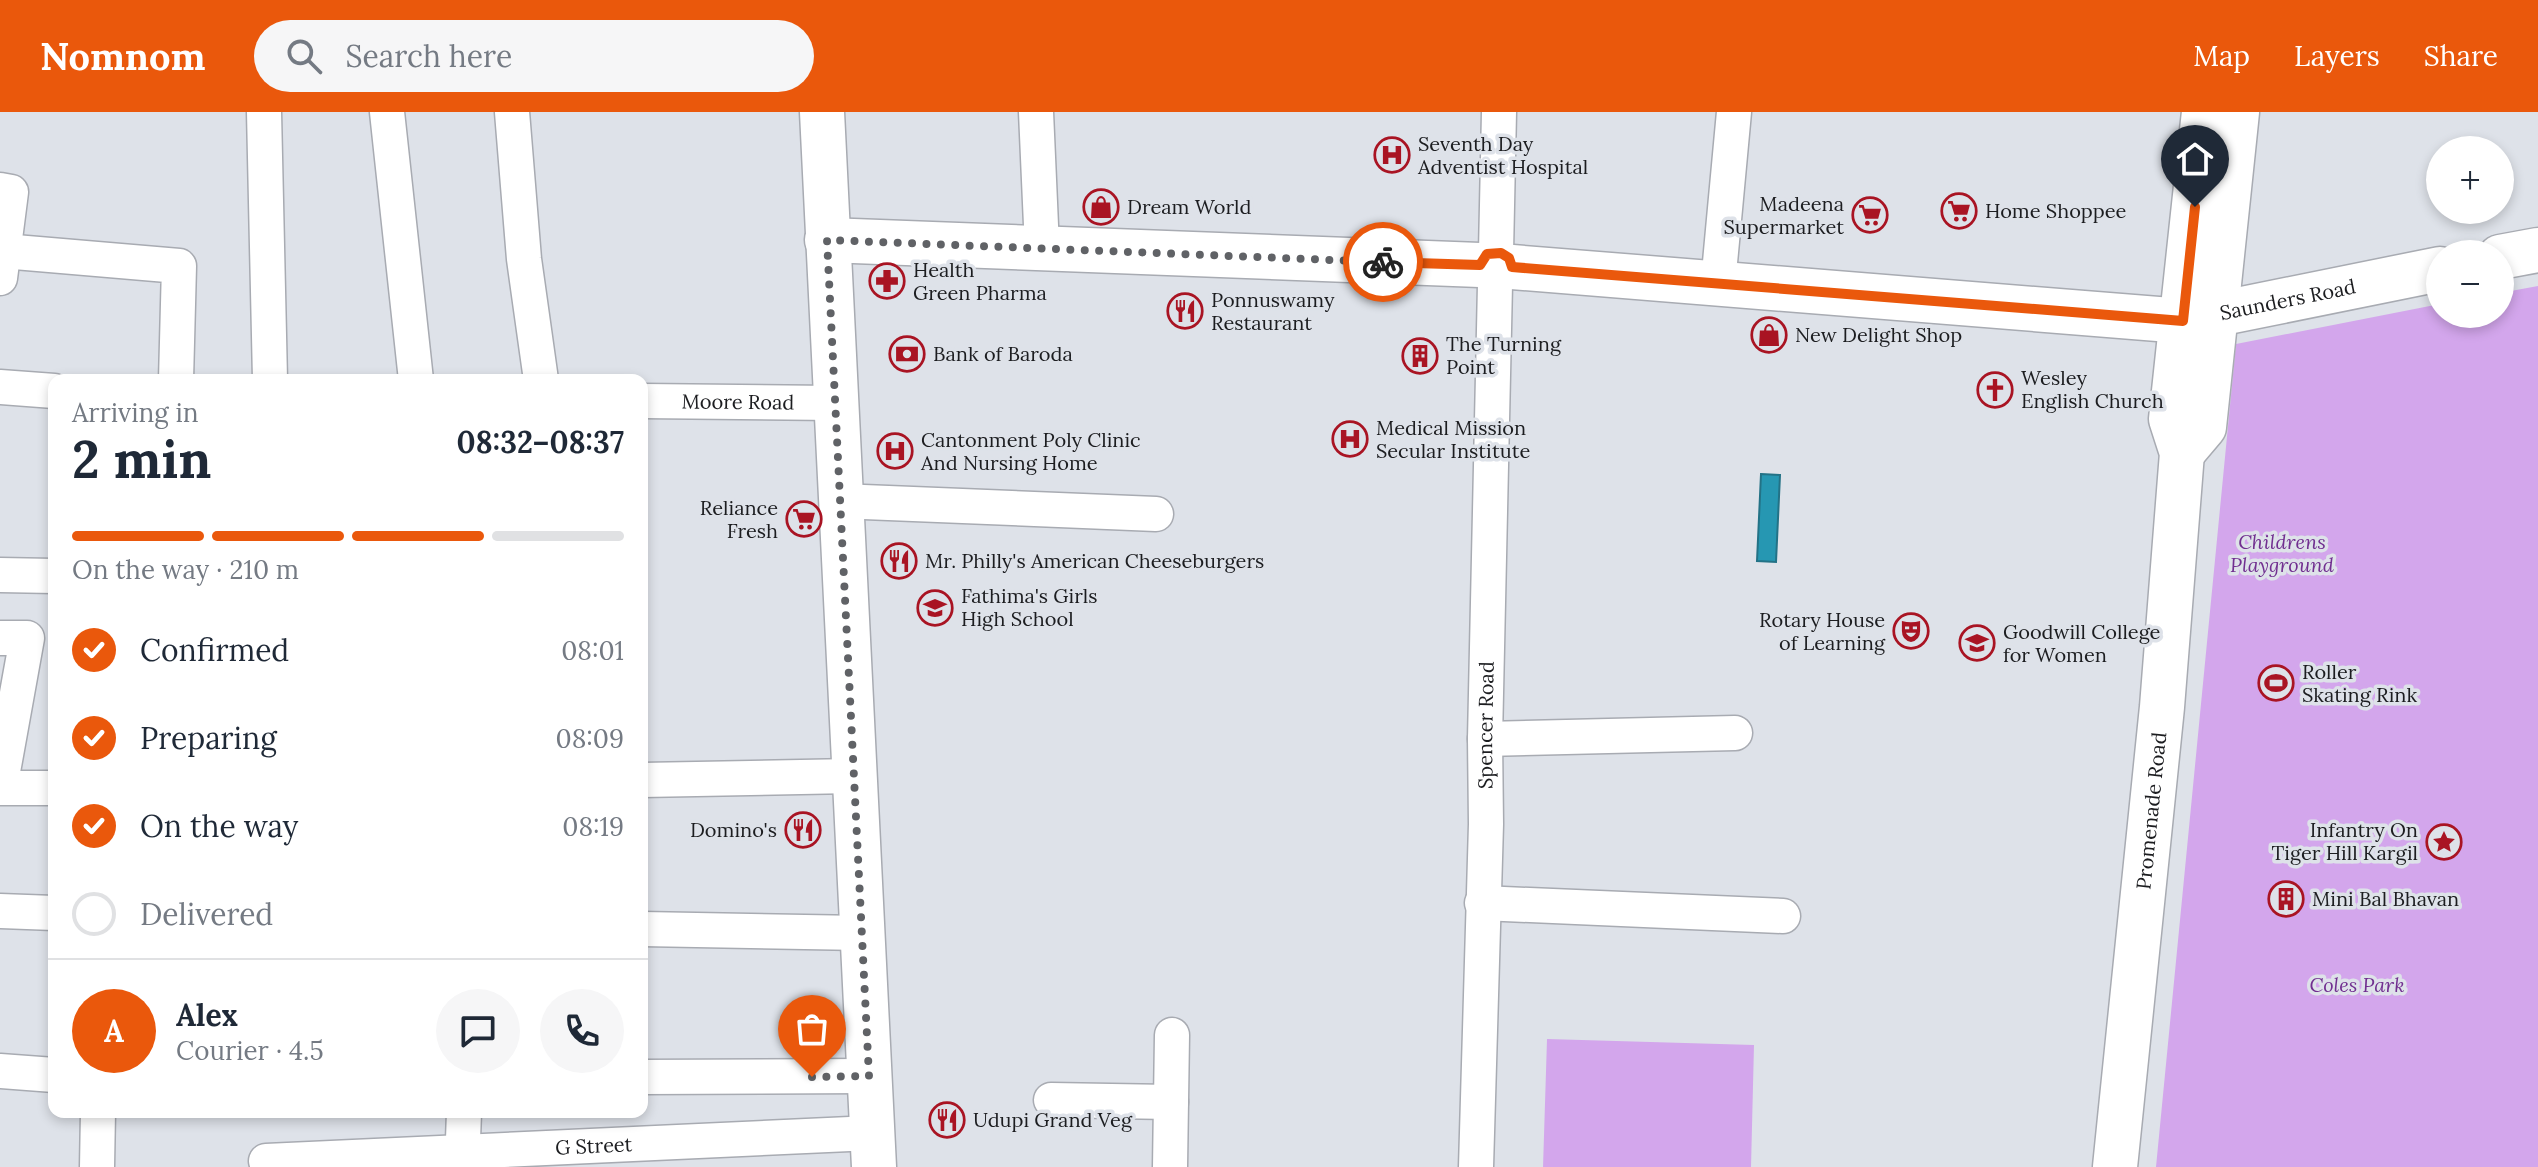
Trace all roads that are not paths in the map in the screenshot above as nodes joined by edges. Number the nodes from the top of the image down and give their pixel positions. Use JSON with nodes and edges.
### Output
{"nodes":[{"id":1,"x":264,"y":112,"type":"edge"},
{"id":2,"x":387,"y":112,"type":"edge"},
{"id":3,"x":512,"y":112,"type":"edge"},
{"id":4,"x":822,"y":112,"type":"edge"},
{"id":5,"x":1036,"y":112,"type":"edge"},
{"id":6,"x":1499,"y":112,"type":"edge"},
{"id":7,"x":1734,"y":112,"type":"edge"},
{"id":8,"x":2204,"y":112,"type":"edge"},
{"id":9,"x":2237,"y":112,"type":"edge"},
{"id":10,"x":0,"y":190,"type":"edge"},
{"id":11,"x":827,"y":240,"type":"junction"},
{"id":12,"x":1042,"y":248,"type":"junction"},
{"id":13,"x":2538,"y":250,"type":"edge"},
{"id":14,"x":2514,"y":254,"type":"edge"},
{"id":15,"x":2,"y":264,"type":"edge"},
{"id":16,"x":1496,"y":267,"type":"junction"},
{"id":17,"x":2426,"y":272,"type":"edge"},
{"id":18,"x":1718,"y":284,"type":"junction"},
{"id":19,"x":2200,"y":317,"type":"junction"},
{"id":20,"x":176,"y":374,"type":"edge"},
{"id":21,"x":270,"y":374,"type":"edge"},
{"id":22,"x":415,"y":374,"type":"edge"},
{"id":23,"x":540,"y":374,"type":"edge"},
{"id":24,"x":0,"y":387,"type":"edge"},
{"id":25,"x":48,"y":391,"type":"edge"},
{"id":26,"x":648,"y":401,"type":"edge"},
{"id":27,"x":834,"y":403,"type":"junction"},
{"id":28,"x":839,"y":501,"type":"junction"},
{"id":29,"x":1156,"y":514,"type":"dead end"},
{"id":30,"x":0,"y":575,"type":"edge"},
{"id":31,"x":48,"y":576,"type":"edge"},
{"id":32,"x":27,"y":639,"type":"edge"},
{"id":33,"x":1735,"y":733,"type":"dead end"},
{"id":34,"x":1485,"y":739,"type":"junction"},
{"id":35,"x":853,"y":776,"type":"junction"},
{"id":36,"x":648,"y":780,"type":"edge"},
{"id":37,"x":48,"y":788,"type":"edge"},
{"id":38,"x":1482,"y":903,"type":"junction"},
{"id":39,"x":0,"y":911,"type":"edge"},
{"id":40,"x":48,"y":913,"type":"edge"},
{"id":41,"x":1783,"y":916,"type":"dead end"},
{"id":42,"x":648,"y":929,"type":"edge"},
{"id":43,"x":862,"y":933,"type":"junction"},
{"id":44,"x":1172,"y":1035,"type":"dead end"},
{"id":45,"x":0,"y":1071,"type":"edge"},
{"id":46,"x":48,"y":1075,"type":"edge"},
{"id":47,"x":869,"y":1076,"type":"junction"},
{"id":48,"x":648,"y":1077,"type":"edge"},
{"id":49,"x":1051,"y":1100,"type":"dead end"},
{"id":50,"x":1171,"y":1102,"type":"junction"},
{"id":51,"x":98,"y":1118,"type":"edge"},
{"id":52,"x":464,"y":1118,"type":"edge"},
{"id":53,"x":873,"y":1150,"type":"edge"},
{"id":54,"x":462,"y":1160,"type":"edge"},
{"id":55,"x":266,"y":1161,"type":"dead end"},
{"id":56,"x":97,"y":1167,"type":"edge"},
{"id":57,"x":1170,"y":1167,"type":"edge"},
{"id":58,"x":1476,"y":1167,"type":"edge"},
{"id":59,"x":2115,"y":1167,"type":"edge"}],
"edges":[{"from":1,"to":21,"type":"street"},
{"from":2,"to":22,"type":"street"},
{"from":3,"to":23,"type":"street"},
{"from":4,"to":11,"type":"street"},
{"from":5,"to":12,"type":"street"},
{"from":6,"to":16,"type":"street","name":"Spencer Road"},
{"from":7,"to":18,"type":"street"},
{"from":8,"to":19,"type":"street","name":"Promenade Road"},
{"from":9,"to":19,"type":"street","name":"Promenade Road"},
{"from":10,"to":15,"type":"street"},
{"from":11,"to":12,"type":"street","name":"Saunders Road"},
{"from":11,"to":27,"type":"street"},
{"from":12,"to":16,"type":"street","name":"Saunders Road"},
{"from":13,"to":14,"type":"street"},
{"from":15,"to":20,"type":"street"},
{"from":16,"to":18,"type":"street","name":"Saunders Road"},
{"from":16,"to":34,"type":"street","name":"Spencer Road"},
{"from":17,"to":19,"type":"street","name":"Saunders Road"},
{"from":18,"to":19,"type":"street","name":"Saunders Road"},
{"from":19,"to":59,"type":"street","name":"Promenade Road"},
{"from":24,"to":25,"type":"street"},
{"from":26,"to":27,"type":"street","name":"Moore Road"},
{"from":27,"to":28,"type":"street"},
{"from":28,"to":29,"type":"street"},
{"from":28,"to":35,"type":"street"},
{"from":30,"to":31,"type":"street"},
{"from":32,"to":37,"type":"street"},
{"from":33,"to":34,"type":"street"},
{"from":34,"to":38,"type":"street","name":"Spencer Road"},
{"from":35,"to":36,"type":"street"},
{"from":35,"to":43,"type":"street"},
{"from":38,"to":41,"type":"street"},
{"from":38,"to":58,"type":"street","name":"Spencer Road"},
{"from":39,"to":40,"type":"street"},
{"from":42,"to":43,"type":"street"},
{"from":43,"to":47,"type":"street"},
{"from":44,"to":50,"type":"street"},
{"from":45,"to":46,"type":"street"},
{"from":47,"to":48,"type":"street"},
{"from":47,"to":53,"type":"street"},
{"from":49,"to":50,"type":"street"},
{"from":50,"to":57,"type":"street"},
{"from":51,"to":56,"type":"street"},
{"from":52,"to":54,"type":"street"},
{"from":53,"to":54,"type":"street","name":"G Street"},
{"from":54,"to":55,"type":"street","name":"G Street"}]}
